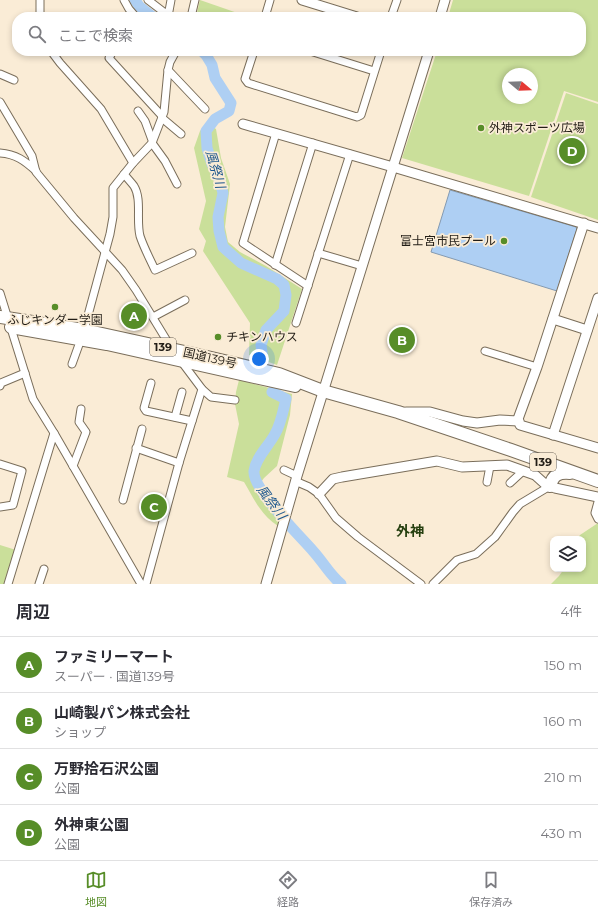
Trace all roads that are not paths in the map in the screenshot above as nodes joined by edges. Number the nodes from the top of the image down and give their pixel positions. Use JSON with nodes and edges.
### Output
{"nodes":[{"id":1,"x":40,"y":0,"type":"edge"},
{"id":2,"x":124,"y":0,"type":"edge"},
{"id":3,"x":148,"y":0,"type":"edge"},
{"id":4,"x":171,"y":0,"type":"edge"},
{"id":5,"x":195,"y":0,"type":"edge"},
{"id":6,"x":270,"y":0,"type":"edge"},
{"id":7,"x":302,"y":0,"type":"edge"},
{"id":8,"x":397,"y":0,"type":"edge"},
{"id":9,"x":445,"y":0,"type":"edge"},
{"id":10,"x":40,"y":12,"type":"edge"},
{"id":11,"x":132,"y":12,"type":"edge"},
{"id":12,"x":164,"y":12,"type":"edge"},
{"id":13,"x":167,"y":12,"type":"edge"},
{"id":14,"x":192,"y":12,"type":"edge"},
{"id":15,"x":266,"y":12,"type":"edge"},
{"id":16,"x":341,"y":12,"type":"edge"},
{"id":17,"x":393,"y":12,"type":"edge"},
{"id":18,"x":441,"y":12,"type":"edge"},
{"id":19,"x":55,"y":56,"type":"edge"},
{"id":20,"x":110,"y":56,"type":"edge"},
{"id":21,"x":173,"y":56,"type":"edge"},
{"id":22,"x":252,"y":56,"type":"edge"},
{"id":23,"x":326,"y":56,"type":"edge"},
{"id":24,"x":379,"y":56,"type":"edge"},
{"id":25,"x":427,"y":56,"type":"edge"},
{"id":26,"x":168,"y":70,"type":"junction"},
{"id":27,"x":374,"y":71,"type":"junction"},
{"id":28,"x":0,"y":74,"type":"edge"},
{"id":29,"x":14,"y":80,"type":"dead end"},
{"id":30,"x":0,"y":102,"type":"edge"},
{"id":31,"x":205,"y":109,"type":"dead end"},
{"id":32,"x":138,"y":111,"type":"dead end"},
{"id":33,"x":162,"y":117,"type":"junction"},
{"id":34,"x":243,"y":124,"type":"dead end"},
{"id":35,"x":276,"y":133,"type":"junction"},
{"id":36,"x":181,"y":134,"type":"dead end"},
{"id":37,"x":152,"y":141,"type":"junction"},
{"id":38,"x":313,"y":143,"type":"junction"},
{"id":39,"x":0,"y":153,"type":"edge"},
{"id":40,"x":350,"y":154,"type":"junction"},
{"id":41,"x":133,"y":163,"type":"junction"},
{"id":42,"x":393,"y":166,"type":"junction"},
{"id":43,"x":36,"y":172,"type":"junction"},
{"id":44,"x":124,"y":174,"type":"junction"},
{"id":45,"x":177,"y":184,"type":"dead end"},
{"id":46,"x":584,"y":223,"type":"junction"},
{"id":47,"x":598,"y":228,"type":"edge"},
{"id":48,"x":106,"y":252,"type":"junction"},
{"id":49,"x":192,"y":253,"type":"dead end"},
{"id":50,"x":318,"y":253,"type":"junction"},
{"id":51,"x":275,"y":264,"type":"junction"},
{"id":52,"x":362,"y":266,"type":"junction"},
{"id":53,"x":308,"y":286,"type":"junction"},
{"id":54,"x":0,"y":293,"type":"edge"},
{"id":55,"x":598,"y":298,"type":"edge"},
{"id":56,"x":185,"y":300,"type":"dead end"},
{"id":57,"x":153,"y":317,"type":"junction"},
{"id":58,"x":553,"y":319,"type":"junction"},
{"id":59,"x":5,"y":322,"type":"edge"},
{"id":60,"x":296,"y":323,"type":"dead end"},
{"id":61,"x":588,"y":330,"type":"junction"},
{"id":62,"x":82,"y":335,"type":"junction"},
{"id":63,"x":172,"y":349,"type":"junction"},
{"id":64,"x":485,"y":351,"type":"dead end"},
{"id":65,"x":180,"y":360,"type":"junction"},
{"id":66,"x":72,"y":364,"type":"dead end"},
{"id":67,"x":537,"y":367,"type":"junction"},
{"id":68,"x":25,"y":373,"type":"junction"},
{"id":69,"x":151,"y":383,"type":"dead end"},
{"id":70,"x":0,"y":386,"type":"edge"},
{"id":71,"x":202,"y":389,"type":"junction"},
{"id":72,"x":323,"y":391,"type":"junction"},
{"id":73,"x":182,"y":392,"type":"dead end"},
{"id":74,"x":235,"y":400,"type":"dead end"},
{"id":75,"x":81,"y":409,"type":"dead end"},
{"id":76,"x":398,"y":412,"type":"junction"},
{"id":77,"x":175,"y":417,"type":"junction"},
{"id":78,"x":192,"y":421,"type":"junction"},
{"id":79,"x":518,"y":422,"type":"junction"},
{"id":80,"x":142,"y":429,"type":"dead end"},
{"id":81,"x":54,"y":433,"type":"junction"},
{"id":82,"x":553,"y":435,"type":"junction"},
{"id":83,"x":136,"y":448,"type":"junction"},
{"id":84,"x":598,"y":448,"type":"edge"},
{"id":85,"x":511,"y":450,"type":"junction"},
{"id":86,"x":179,"y":462,"type":"junction"},
{"id":87,"x":0,"y":464,"type":"edge"},
{"id":88,"x":73,"y":466,"type":"junction"},
{"id":89,"x":490,"y":466,"type":"junction"},
{"id":90,"x":284,"y":470,"type":"dead end"},
{"id":91,"x":522,"y":471,"type":"junction"},
{"id":92,"x":575,"y":473,"type":"junction"},
{"id":93,"x":296,"y":478,"type":"junction"},
{"id":94,"x":598,"y":481,"type":"edge"},
{"id":95,"x":487,"y":482,"type":"dead end"},
{"id":96,"x":510,"y":483,"type":"dead end"},
{"id":97,"x":550,"y":486,"type":"junction"},
{"id":98,"x":319,"y":494,"type":"junction"},
{"id":99,"x":598,"y":497,"type":"edge"},
{"id":100,"x":123,"y":500,"type":"dead end"},
{"id":101,"x":598,"y":502,"type":"edge"},
{"id":102,"x":0,"y":507,"type":"edge"},
{"id":103,"x":598,"y":519,"type":"edge"},
{"id":104,"x":44,"y":568,"type":"dead end"},
{"id":105,"x":8,"y":584,"type":"edge"},
{"id":106,"x":39,"y":584,"type":"edge"},
{"id":107,"x":141,"y":584,"type":"edge"},
{"id":108,"x":146,"y":584,"type":"edge"},
{"id":109,"x":266,"y":584,"type":"edge"},
{"id":110,"x":421,"y":584,"type":"edge"},
{"id":111,"x":433,"y":584,"type":"edge"}],
"edges":[{"from":1,"to":10,"type":"street"},
{"from":2,"to":11,"type":"street"},
{"from":3,"to":12,"type":"street"},
{"from":4,"to":13,"type":"street"},
{"from":5,"to":14,"type":"street"},
{"from":6,"to":15,"type":"street"},
{"from":7,"to":16,"type":"street"},
{"from":8,"to":17,"type":"street"},
{"from":9,"to":18,"type":"street"},
{"from":19,"to":41,"type":"street"},
{"from":20,"to":33,"type":"street"},
{"from":21,"to":26,"type":"street"},
{"from":22,"to":27,"type":"street"},
{"from":23,"to":27,"type":"street"},
{"from":24,"to":27,"type":"street"},
{"from":25,"to":42,"type":"street"},
{"from":26,"to":31,"type":"street"},
{"from":26,"to":33,"type":"street"},
{"from":28,"to":29,"type":"street"},
{"from":30,"to":43,"type":"street"},
{"from":32,"to":37,"type":"street"},
{"from":33,"to":36,"type":"street"},
{"from":33,"to":37,"type":"street"},
{"from":34,"to":35,"type":"street"},
{"from":35,"to":38,"type":"street"},
{"from":35,"to":51,"type":"street"},
{"from":37,"to":41,"type":"street"},
{"from":37,"to":45,"type":"street"},
{"from":38,"to":40,"type":"street"},
{"from":38,"to":51,"type":"street"},
{"from":39,"to":43,"type":"street"},
{"from":40,"to":42,"type":"street"},
{"from":40,"to":50,"type":"street"},
{"from":41,"to":44,"type":"street"},
{"from":42,"to":46,"type":"street"},
{"from":42,"to":52,"type":"street"},
{"from":43,"to":48,"type":"street"},
{"from":44,"to":48,"type":"street"},
{"from":44,"to":49,"type":"street"},
{"from":46,"to":47,"type":"street"},
{"from":46,"to":58,"type":"street"},
{"from":48,"to":57,"type":"street"},
{"from":48,"to":62,"type":"street"},
{"from":50,"to":52,"type":"street"},
{"from":50,"to":53,"type":"street"},
{"from":51,"to":53,"type":"street"},
{"from":52,"to":72,"type":"street"},
{"from":53,"to":60,"type":"street"},
{"from":54,"to":59,"type":"street"},
{"from":55,"to":61,"type":"street"},
{"from":56,"to":57,"type":"street"},
{"from":57,"to":63,"type":"street"},
{"from":58,"to":61,"type":"street"},
{"from":58,"to":67,"type":"street"},
{"from":59,"to":62,"type":"highway","name":"国道139号","number":"139"},
{"from":59,"to":68,"type":"street"},
{"from":61,"to":82,"type":"street"},
{"from":62,"to":63,"type":"highway","name":"国道139号","number":"139"},
{"from":62,"to":65,"type":"highway","name":"国道139号","number":"139"},
{"from":62,"to":66,"type":"street"},
{"from":63,"to":72,"type":"highway","name":"国道139号","number":"139"},
{"from":64,"to":67,"type":"street"},
{"from":65,"to":71,"type":"street"},
{"from":65,"to":72,"type":"highway","name":"国道139号","number":"139"},
{"from":67,"to":79,"type":"street"},
{"from":68,"to":70,"type":"street"},
{"from":68,"to":81,"type":"street"},
{"from":69,"to":77,"type":"street"},
{"from":71,"to":74,"type":"street"},
{"from":71,"to":78,"type":"street"},
{"from":72,"to":76,"type":"highway","name":"国道139号","number":"139"},
{"from":72,"to":93,"type":"street"},
{"from":73,"to":77,"type":"street"},
{"from":75,"to":88,"type":"street"},
{"from":76,"to":79,"type":"street"},
{"from":76,"to":85,"type":"highway","name":"国道139号","number":"139"},
{"from":77,"to":78,"type":"street"},
{"from":78,"to":86,"type":"street"},
{"from":79,"to":82,"type":"street"},
{"from":80,"to":83,"type":"street"},
{"from":81,"to":88,"type":"street"},
{"from":81,"to":105,"type":"street"},
{"from":82,"to":84,"type":"street"},
{"from":83,"to":86,"type":"street"},
{"from":83,"to":100,"type":"street"},
{"from":85,"to":92,"type":"highway","number":"139"},
{"from":85,"to":97,"type":"street"},
{"from":86,"to":108,"type":"street"},
{"from":87,"to":102,"type":"street"},
{"from":88,"to":107,"type":"street"},
{"from":89,"to":91,"type":"street"},
{"from":89,"to":95,"type":"street"},
{"from":89,"to":98,"type":"street"},
{"from":90,"to":93,"type":"street"},
{"from":91,"to":96,"type":"street"},
{"from":91,"to":97,"type":"street"},
{"from":92,"to":94,"type":"highway","number":"139"},
{"from":92,"to":97,"type":"highway"},
{"from":93,"to":98,"type":"street"},
{"from":93,"to":109,"type":"street"},
{"from":97,"to":99,"type":"street"},
{"from":97,"to":111,"type":"street"},
{"from":98,"to":110,"type":"street"},
{"from":101,"to":103,"type":"street"},
{"from":104,"to":106,"type":"street"}]}
